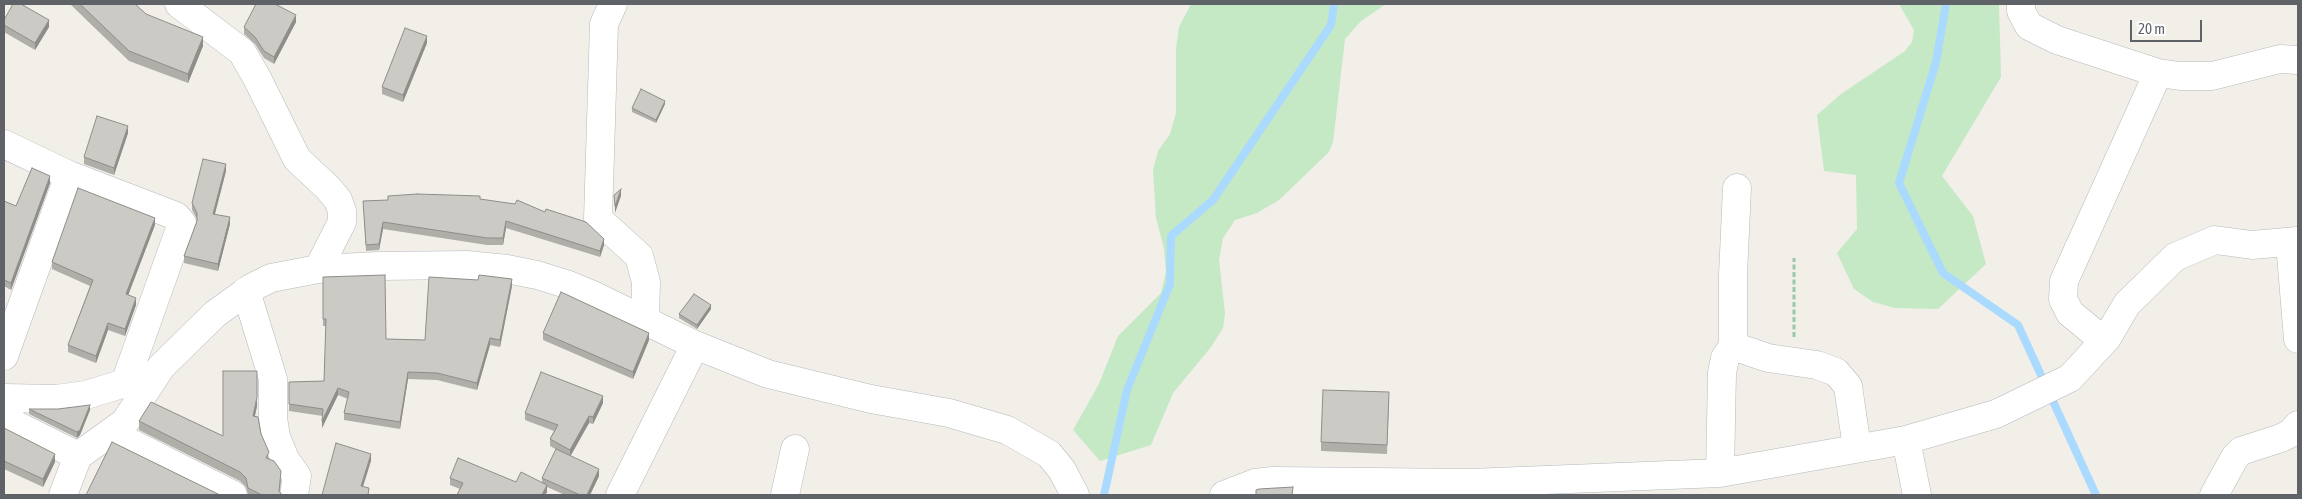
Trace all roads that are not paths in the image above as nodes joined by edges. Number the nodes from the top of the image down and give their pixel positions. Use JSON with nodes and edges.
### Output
{"nodes":[{"id":1,"x":179,"y":4,"type":"edge"},
{"id":2,"x":613,"y":4,"type":"edge"},
{"id":3,"x":2021,"y":4,"type":"edge"},
{"id":4,"x":2298,"y":60,"type":"edge"},
{"id":5,"x":2158,"y":72,"type":"junction"},
{"id":6,"x":4,"y":144,"type":"edge"},
{"id":7,"x":69,"y":175,"type":"junction"},
{"id":8,"x":1737,"y":188,"type":"dead end"},
{"id":9,"x":2294,"y":242,"type":"edge"},
{"id":10,"x":318,"y":270,"type":"junction"},
{"id":11,"x":246,"y":291,"type":"junction"},
{"id":12,"x":645,"y":319,"type":"junction"},
{"id":13,"x":2107,"y":338,"type":"junction"},
{"id":14,"x":2298,"y":339,"type":"edge"},
{"id":15,"x":695,"y":344,"type":"junction"},
{"id":16,"x":1733,"y":346,"type":"junction"},
{"id":17,"x":4,"y":356,"type":"edge"},
{"id":18,"x":161,"y":367,"type":"junction"},
{"id":19,"x":125,"y":383,"type":"junction"},
{"id":20,"x":4,"y":398,"type":"edge"},
{"id":21,"x":4,"y":418,"type":"edge"},
{"id":22,"x":2298,"y":425,"type":"edge"},
{"id":23,"x":111,"y":433,"type":"junction"},
{"id":24,"x":1906,"y":440,"type":"junction"},
{"id":25,"x":1857,"y":448,"type":"junction"},
{"id":26,"x":795,"y":449,"type":"dead end"},
{"id":27,"x":78,"y":456,"type":"junction"},
{"id":28,"x":1720,"y":473,"type":"junction"},
{"id":29,"x":1542,"y":488,"type":"edge"},
{"id":30,"x":1373,"y":489,"type":"edge"},
{"id":31,"x":63,"y":495,"type":"edge"},
{"id":32,"x":233,"y":495,"type":"edge"},
{"id":33,"x":294,"y":495,"type":"edge"},
{"id":34,"x":620,"y":495,"type":"edge"},
{"id":35,"x":785,"y":495,"type":"edge"},
{"id":36,"x":1075,"y":495,"type":"edge"},
{"id":37,"x":1224,"y":495,"type":"edge"},
{"id":38,"x":1917,"y":495,"type":"edge"},
{"id":39,"x":2214,"y":495,"type":"edge"}],
"edges":[{"from":1,"to":10,"type":"street"},
{"from":2,"to":12,"type":"street"},
{"from":3,"to":5,"type":"street"},
{"from":4,"to":5,"type":"street"},
{"from":5,"to":13,"type":"street"},
{"from":6,"to":7,"type":"street"},
{"from":7,"to":17,"type":"street"},
{"from":7,"to":19,"type":"street"},
{"from":8,"to":16,"type":"street"},
{"from":9,"to":13,"type":"street"},
{"from":9,"to":14,"type":"street"},
{"from":10,"to":11,"type":"street"},
{"from":10,"to":12,"type":"street"},
{"from":11,"to":18,"type":"street"},
{"from":11,"to":33,"type":"street"},
{"from":12,"to":15,"type":"street"},
{"from":13,"to":24,"type":"street"},
{"from":15,"to":34,"type":"street"},
{"from":15,"to":36,"type":"street"},
{"from":16,"to":25,"type":"street"},
{"from":16,"to":28,"type":"street"},
{"from":18,"to":19,"type":"street"},
{"from":18,"to":23,"type":"street"},
{"from":19,"to":20,"type":"street"},
{"from":21,"to":27,"type":"street"},
{"from":22,"to":39,"type":"street"},
{"from":23,"to":27,"type":"street"},
{"from":23,"to":32,"type":"street"},
{"from":24,"to":25,"type":"street"},
{"from":24,"to":38,"type":"street"},
{"from":25,"to":28,"type":"street"},
{"from":26,"to":35,"type":"street"},
{"from":27,"to":31,"type":"street"},
{"from":28,"to":29,"type":"street"},
{"from":29,"to":30,"type":"street"},
{"from":30,"to":37,"type":"street"}]}
